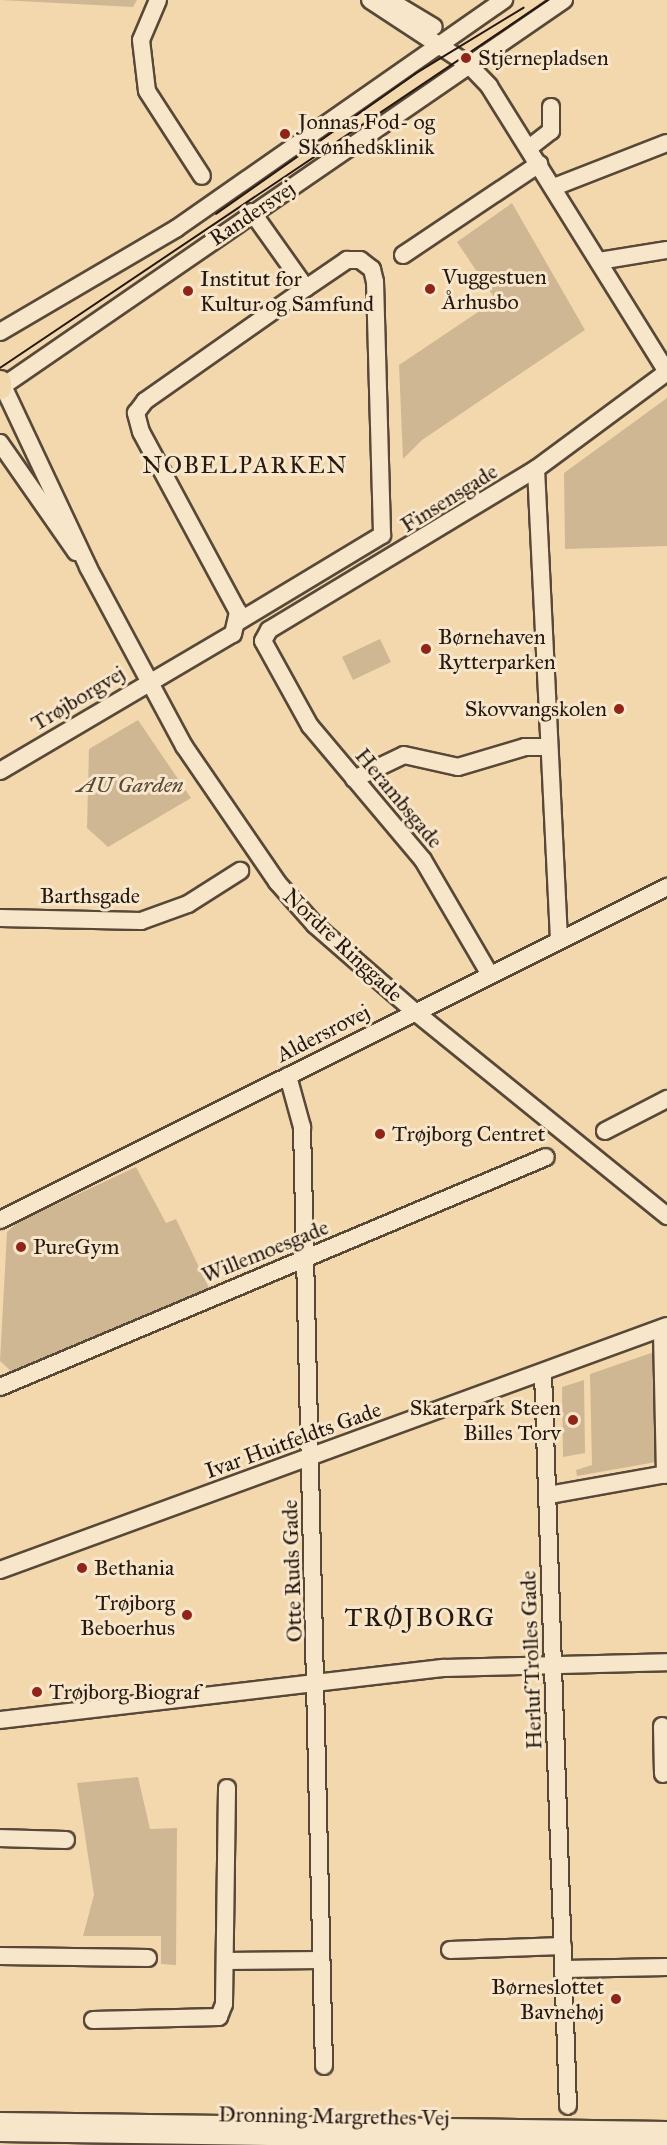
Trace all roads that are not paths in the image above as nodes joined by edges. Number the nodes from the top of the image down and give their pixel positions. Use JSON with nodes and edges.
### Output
{"nodes":[{"id":1,"x":158,"y":0,"type":"edge"},
{"id":2,"x":370,"y":0,"type":"edge"},
{"id":3,"x":389,"y":0,"type":"edge"},
{"id":4,"x":504,"y":0,"type":"edge"},
{"id":5,"x":564,"y":0,"type":"edge"},
{"id":6,"x":414,"y":4,"type":"edge"},
{"id":7,"x":434,"y":27,"type":"dead end"},
{"id":8,"x":440,"y":45,"type":"junction"},
{"id":9,"x":468,"y":65,"type":"junction"},
{"id":10,"x":551,"y":107,"type":"dead end"},
{"id":11,"x":667,"y":143,"type":"edge"},
{"id":12,"x":529,"y":148,"type":"junction"},
{"id":13,"x":539,"y":164,"type":"junction"},
{"id":14,"x":202,"y":176,"type":"dead end"},
{"id":15,"x":554,"y":187,"type":"junction"},
{"id":16,"x":252,"y":212,"type":"junction"},
{"id":17,"x":667,"y":250,"type":"edge"},
{"id":18,"x":403,"y":255,"type":"dead end"},
{"id":19,"x":599,"y":261,"type":"junction"},
{"id":20,"x":306,"y":288,"type":"junction"},
{"id":21,"x":0,"y":332,"type":"edge"},
{"id":22,"x":667,"y":372,"type":"edge"},
{"id":23,"x":1,"y":385,"type":"edge"},
{"id":24,"x":0,"y":443,"type":"edge"},
{"id":25,"x":536,"y":469,"type":"junction"},
{"id":26,"x":88,"y":567,"type":"junction"},
{"id":27,"x":238,"y":622,"type":"junction"},
{"id":28,"x":267,"y":656,"type":"joint"},
{"id":29,"x":149,"y":682,"type":"junction"},
{"id":30,"x":548,"y":747,"type":"junction"},
{"id":31,"x":0,"y":771,"type":"edge"},
{"id":32,"x":354,"y":779,"type":"junction"},
{"id":33,"x":240,"y":871,"type":"dead end"},
{"id":34,"x":667,"y":887,"type":"edge"},
{"id":35,"x":0,"y":918,"type":"edge"},
{"id":36,"x":559,"y":938,"type":"junction"},
{"id":37,"x":489,"y":974,"type":"junction"},
{"id":38,"x":414,"y":1011,"type":"junction"},
{"id":39,"x":288,"y":1076,"type":"junction"},
{"id":40,"x":667,"y":1099,"type":"edge"},
{"id":41,"x":606,"y":1131,"type":"dead end"},
{"id":42,"x":546,"y":1157,"type":"dead end"},
{"id":43,"x":667,"y":1216,"type":"edge"},
{"id":44,"x":0,"y":1220,"type":"edge"},
{"id":45,"x":306,"y":1260,"type":"junction"},
{"id":46,"x":664,"y":1329,"type":"edge"},
{"id":47,"x":543,"y":1373,"type":"junction"},
{"id":48,"x":0,"y":1387,"type":"edge"},
{"id":49,"x":311,"y":1458,"type":"junction"},
{"id":50,"x":666,"y":1475,"type":"edge"},
{"id":51,"x":549,"y":1494,"type":"junction"},
{"id":52,"x":0,"y":1570,"type":"edge"},
{"id":53,"x":667,"y":1662,"type":"edge"},
{"id":54,"x":554,"y":1664,"type":"junction"},
{"id":55,"x":317,"y":1682,"type":"junction"},
{"id":56,"x":0,"y":1720,"type":"edge"},
{"id":57,"x":662,"y":1725,"type":"dead end"},
{"id":58,"x":665,"y":1753,"type":"edge"},
{"id":59,"x":663,"y":1774,"type":"dead end"},
{"id":60,"x":227,"y":1788,"type":"dead end"},
{"id":61,"x":0,"y":1838,"type":"edge"},
{"id":62,"x":66,"y":1840,"type":"dead end"},
{"id":63,"x":563,"y":1946,"type":"junction"},
{"id":64,"x":450,"y":1950,"type":"dead end"},
{"id":65,"x":0,"y":1956,"type":"edge"},
{"id":66,"x":148,"y":1958,"type":"dead end"},
{"id":67,"x":321,"y":1960,"type":"junction"},
{"id":68,"x":225,"y":1961,"type":"junction"},
{"id":69,"x":667,"y":1967,"type":"edge"},
{"id":70,"x":564,"y":1970,"type":"junction"},
{"id":71,"x":93,"y":2019,"type":"dead end"},
{"id":72,"x":324,"y":2066,"type":"dead end"},
{"id":73,"x":568,"y":2106,"type":"dead end"},
{"id":74,"x":0,"y":2121,"type":"edge"},
{"id":75,"x":667,"y":2130,"type":"edge"},
{"id":76,"x":0,"y":2133,"type":"edge"},
{"id":77,"x":667,"y":2143,"type":"edge"}],
"edges":[{"from":1,"to":14,"type":"street"},
{"from":2,"to":8,"type":"street"},
{"from":3,"to":6,"type":"street"},
{"from":4,"to":8,"type":"street","name":"Randersvej"},
{"from":5,"to":9,"type":"street","name":"Randersvej"},
{"from":6,"to":7,"type":"street"},
{"from":8,"to":9,"type":"street"},
{"from":8,"to":21,"type":"street","name":"Randersvej"},
{"from":9,"to":12,"type":"street"},
{"from":9,"to":16,"type":"street","name":"Randersvej"},
{"from":10,"to":12,"type":"street"},
{"from":11,"to":15,"type":"street"},
{"from":12,"to":13,"type":"street"},
{"from":13,"to":15,"type":"street"},
{"from":13,"to":18,"type":"street"},
{"from":15,"to":19,"type":"street"},
{"from":16,"to":20,"type":"street"},
{"from":16,"to":23,"type":"street","name":"Randersvej"},
{"from":17,"to":19,"type":"street"},
{"from":19,"to":22,"type":"street"},
{"from":20,"to":27,"type":"street","name":"Trøjborgvej"},
{"from":20,"to":27,"type":"street","name":"Trøjborgvej"},
{"from":22,"to":25,"type":"street","name":"Finsensgade"},
{"from":23,"to":26,"type":"street","name":"Nordre Ringgade"},
{"from":24,"to":26,"type":"street","name":"Nordre Ringgade"},
{"from":25,"to":28,"type":"street","name":"Finsensgade"},
{"from":25,"to":30,"type":"street"},
{"from":26,"to":29,"type":"street","name":"Nordre Ringgade"},
{"from":27,"to":29,"type":"street","name":"Trøjborgvej"},
{"from":28,"to":32,"type":"street","name":"Herambsgade"},
{"from":29,"to":31,"type":"street","name":"Trøjborgvej"},
{"from":29,"to":38,"type":"street","name":"Nordre Ringgade"},
{"from":30,"to":32,"type":"street"},
{"from":30,"to":36,"type":"street"},
{"from":32,"to":37,"type":"street","name":"Herambsgade"},
{"from":33,"to":35,"type":"street","name":"Barthsgade"},
{"from":34,"to":36,"type":"street","name":"Aldersrovej"},
{"from":36,"to":37,"type":"street","name":"Aldersrovej"},
{"from":37,"to":38,"type":"street","name":"Aldersrovej"},
{"from":38,"to":39,"type":"street","name":"Aldersrovej"},
{"from":38,"to":43,"type":"street","name":"Nordre Ringgade"},
{"from":39,"to":44,"type":"street","name":"Aldersrovej"},
{"from":39,"to":45,"type":"street","name":"Otte Ruds Gade"},
{"from":40,"to":41,"type":"street"},
{"from":42,"to":45,"type":"street","name":"Willemoesgade"},
{"from":45,"to":48,"type":"street","name":"Willemoesgade"},
{"from":45,"to":49,"type":"street","name":"Otte Ruds Gade"},
{"from":46,"to":47,"type":"street","name":"Ivar Huitfeldts Gade"},
{"from":46,"to":50,"type":"street"},
{"from":47,"to":49,"type":"street","name":"Ivar Huitfeldts Gade"},
{"from":47,"to":51,"type":"street","name":"Herluf Trolles Gade"},
{"from":49,"to":52,"type":"street","name":"Ivar Huitfeldts Gade"},
{"from":49,"to":55,"type":"street","name":"Otte Ruds Gade"},
{"from":50,"to":51,"type":"street"},
{"from":51,"to":54,"type":"street","name":"Herluf Trolles Gade"},
{"from":53,"to":54,"type":"street"},
{"from":54,"to":55,"type":"street"},
{"from":54,"to":63,"type":"street","name":"Herluf Trolles Gade"},
{"from":55,"to":56,"type":"street"},
{"from":55,"to":67,"type":"street","name":"Otte Ruds Gade"},
{"from":57,"to":58,"type":"street"},
{"from":58,"to":59,"type":"street"},
{"from":60,"to":68,"type":"street"},
{"from":61,"to":62,"type":"street"},
{"from":63,"to":64,"type":"street"},
{"from":63,"to":70,"type":"street","name":"Herluf Trolles Gade"},
{"from":65,"to":66,"type":"street"},
{"from":67,"to":68,"type":"street"},
{"from":67,"to":72,"type":"street","name":"Otte Ruds Gade"},
{"from":68,"to":71,"type":"street"},
{"from":69,"to":70,"type":"street"},
{"from":70,"to":73,"type":"street","name":"Herluf Trolles Gade"},
{"from":74,"to":75,"type":"street","name":"Dronning Margrethes Vej"},
{"from":76,"to":77,"type":"street","name":"Dronning Margrethes Vej"}]}
